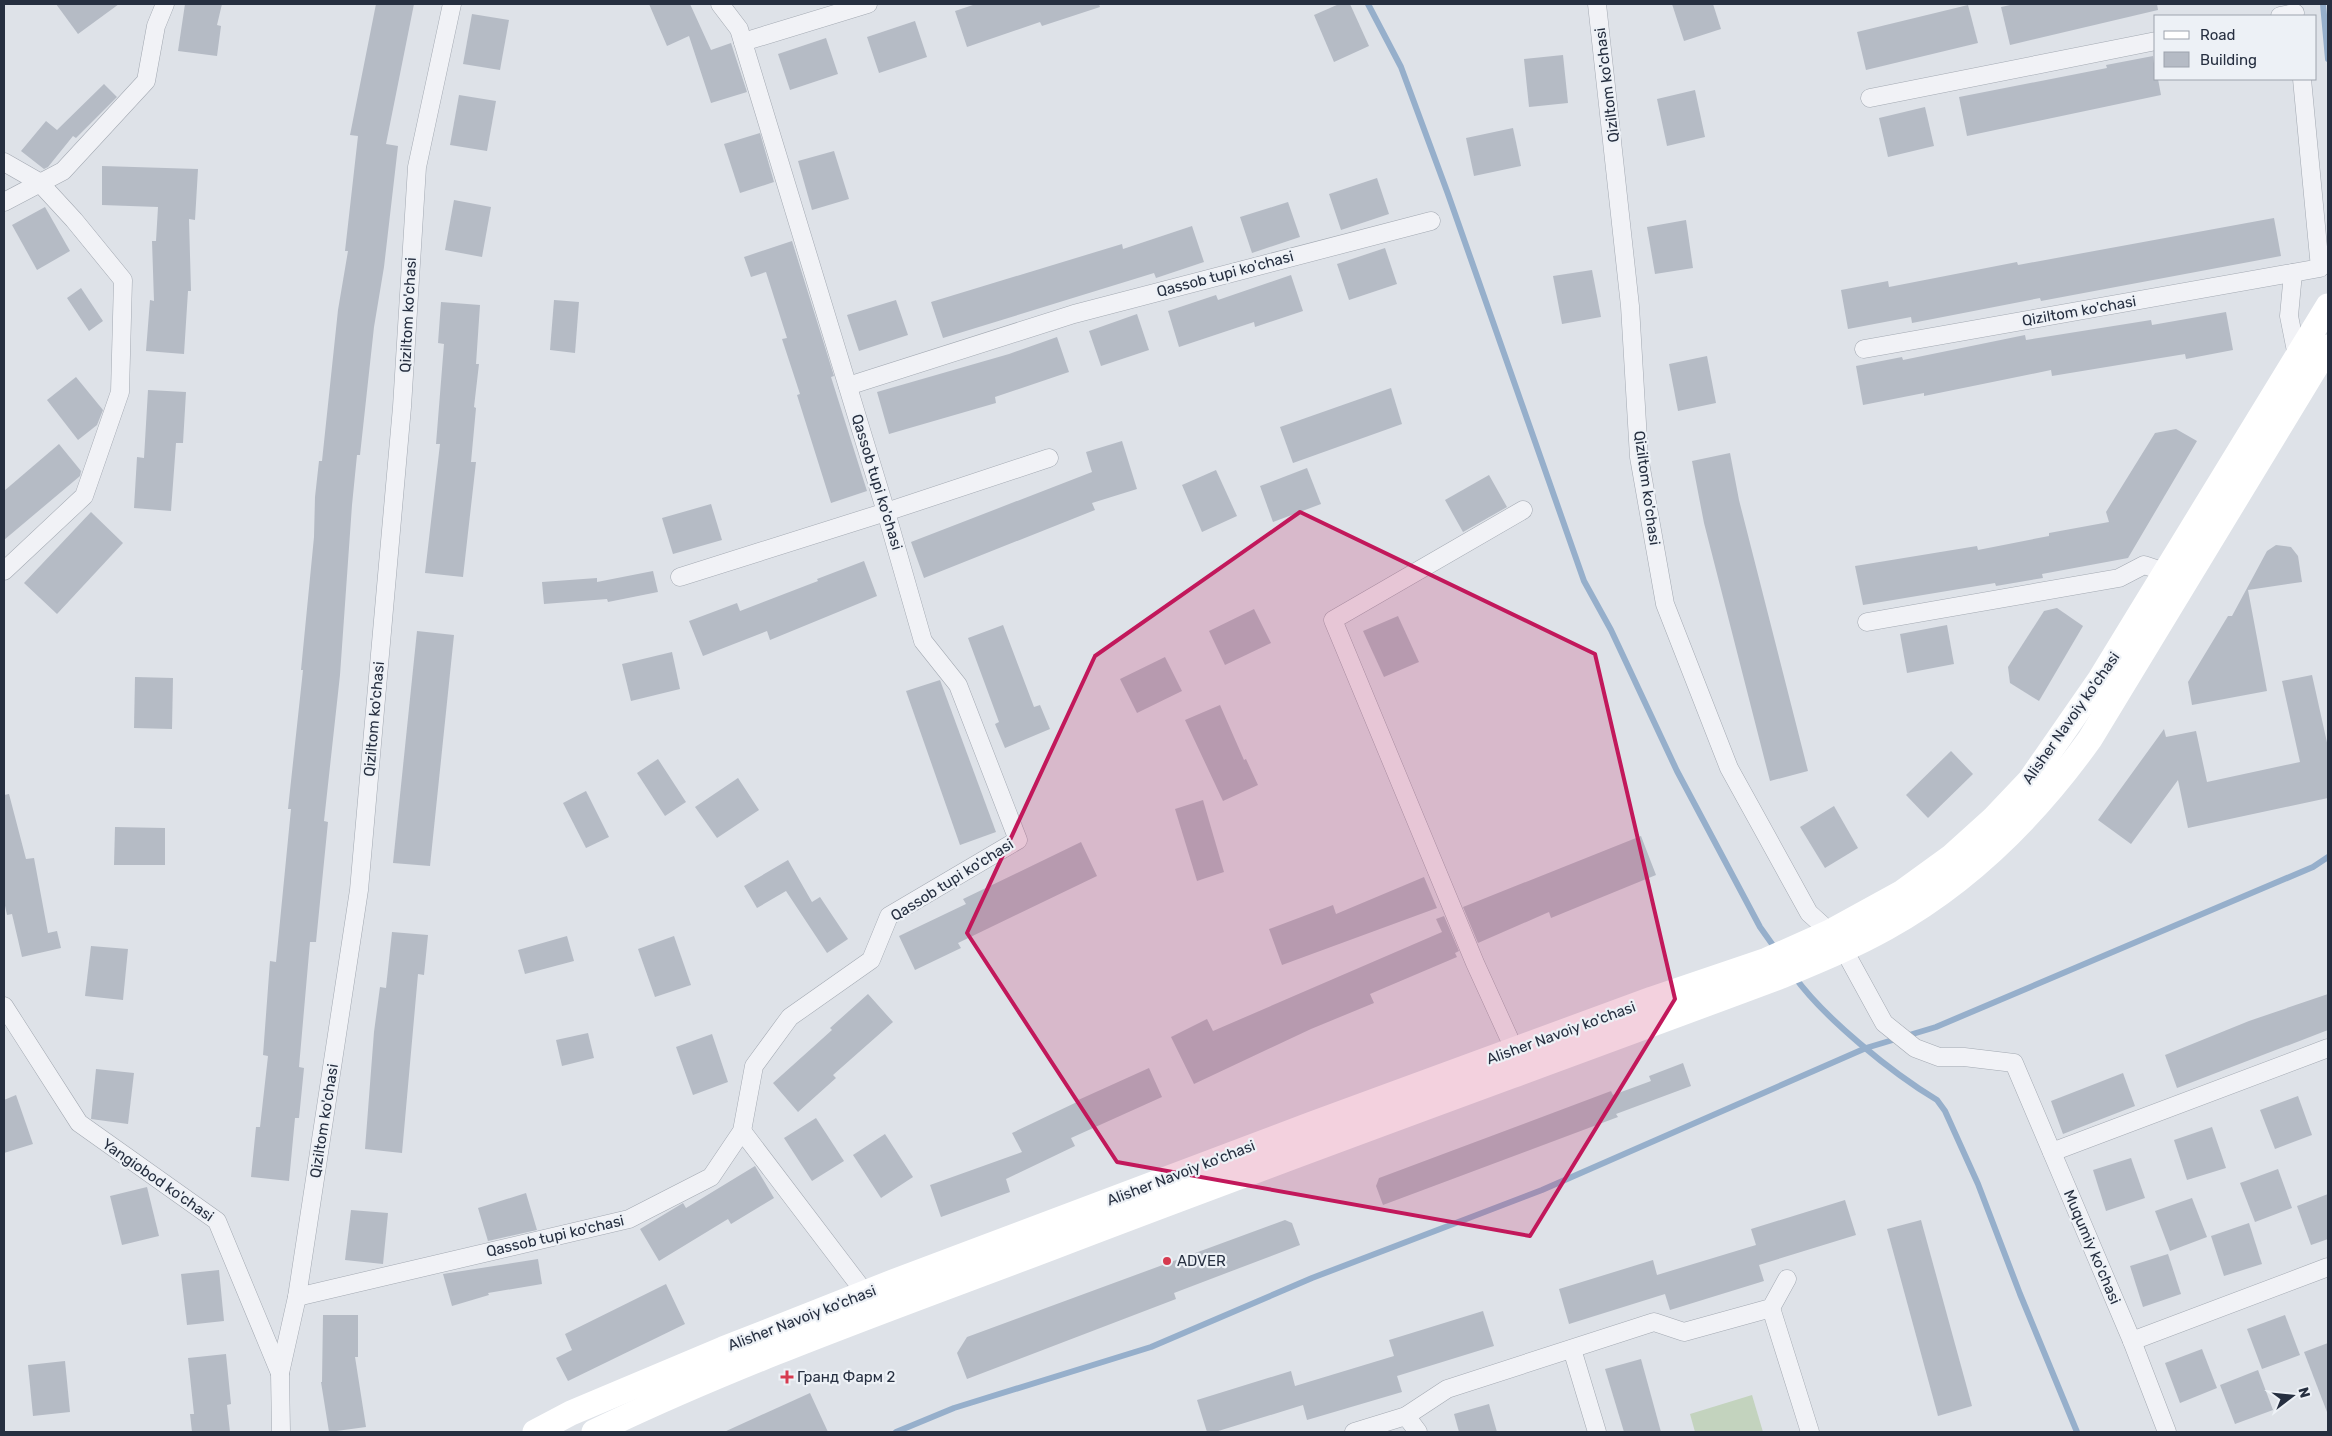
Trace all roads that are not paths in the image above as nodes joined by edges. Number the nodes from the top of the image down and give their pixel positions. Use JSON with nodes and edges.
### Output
{"nodes":[{"id":1,"x":165,"y":4,"type":"edge"},
{"id":2,"x":452,"y":4,"type":"edge"},
{"id":3,"x":720,"y":4,"type":"edge"},
{"id":4,"x":868,"y":4,"type":"edge"},
{"id":5,"x":1598,"y":4,"type":"edge"},
{"id":6,"x":2154,"y":41,"type":"edge"},
{"id":7,"x":743,"y":42,"type":"junction"},
{"id":8,"x":2302,"y":80,"type":"edge"},
{"id":9,"x":1870,"y":98,"type":"dead end"},
{"id":10,"x":4,"y":162,"type":"edge"},
{"id":11,"x":40,"y":182,"type":"junction"},
{"id":12,"x":4,"y":202,"type":"edge"},
{"id":13,"x":1431,"y":221,"type":"dead end"},
{"id":14,"x":2293,"y":273,"type":"junction"},
{"id":15,"x":2324,"y":313,"type":"edge"},
{"id":16,"x":1864,"y":349,"type":"dead end"},
{"id":17,"x":2315,"y":355,"type":"edge"},
{"id":18,"x":848,"y":386,"type":"junction"},
{"id":19,"x":1049,"y":458,"type":"dead end"},
{"id":20,"x":1524,"y":510,"type":"dead end"},
{"id":21,"x":886,"y":512,"type":"junction"},
{"id":22,"x":4,"y":571,"type":"edge"},
{"id":23,"x":2165,"y":572,"type":"junction"},
{"id":24,"x":680,"y":577,"type":"dead end"},
{"id":25,"x":1867,"y":622,"type":"dead end"},
{"id":26,"x":1837,"y":941,"type":"junction"},
{"id":27,"x":4,"y":1006,"type":"edge"},
{"id":28,"x":2328,"y":1048,"type":"edge"},
{"id":29,"x":1519,"y":1060,"type":"junction"},
{"id":30,"x":2014,"y":1063,"type":"joint"},
{"id":31,"x":742,"y":1132,"type":"junction"},
{"id":32,"x":2052,"y":1152,"type":"junction"},
{"id":33,"x":2328,"y":1267,"type":"edge"},
{"id":34,"x":1787,"y":1279,"type":"dead end"},
{"id":35,"x":297,"y":1297,"type":"junction"},
{"id":36,"x":873,"y":1303,"type":"junction"},
{"id":37,"x":1771,"y":1308,"type":"junction"},
{"id":38,"x":2132,"y":1341,"type":"junction"},
{"id":39,"x":1572,"y":1349,"type":"junction"},
{"id":40,"x":280,"y":1373,"type":"junction"},
{"id":41,"x":1406,"y":1416,"type":"junction"},
{"id":42,"x":281,"y":1432,"type":"edge"},
{"id":43,"x":535,"y":1432,"type":"edge"},
{"id":44,"x":594,"y":1432,"type":"edge"},
{"id":45,"x":1354,"y":1432,"type":"edge"},
{"id":46,"x":1418,"y":1432,"type":"edge"},
{"id":47,"x":1597,"y":1432,"type":"edge"},
{"id":48,"x":1810,"y":1432,"type":"edge"},
{"id":49,"x":2168,"y":1432,"type":"edge"}],
"edges":[{"from":1,"to":11,"type":"street"},
{"from":2,"to":35,"type":"street","name":"Qiziltom ko'chasi"},
{"from":3,"to":7,"type":"street","name":"Qassob tupi ko'chasi"},
{"from":4,"to":7,"type":"street"},
{"from":5,"to":26,"type":"street","name":"Qiziltom ko'chasi"},
{"from":6,"to":9,"type":"street"},
{"from":7,"to":18,"type":"street","name":"Qassob tupi ko'chasi"},
{"from":8,"to":14,"type":"street","name":"Qiziltom ko'chasi"},
{"from":10,"to":11,"type":"street"},
{"from":11,"to":12,"type":"street"},
{"from":11,"to":22,"type":"street"},
{"from":13,"to":18,"type":"street","name":"Qassob tupi ko'chasi"},
{"from":14,"to":16,"type":"street","name":"Qiziltom ko'chasi"},
{"from":14,"to":17,"type":"street"},
{"from":15,"to":17,"type":"main road","name":"Alisher Navoiy ko'chasi"},
{"from":17,"to":23,"type":"main road","name":"Alisher Navoiy ko'chasi"},
{"from":17,"to":26,"type":"main road","name":"Alisher Navoiy ko'chasi"},
{"from":18,"to":21,"type":"street","name":"Qassob tupi ko'chasi"},
{"from":19,"to":21,"type":"street"},
{"from":20,"to":29,"type":"street"},
{"from":21,"to":24,"type":"street"},
{"from":21,"to":31,"type":"street","name":"Qassob tupi ko'chasi"},
{"from":23,"to":25,"type":"street"},
{"from":23,"to":26,"type":"main road","name":"Alisher Navoiy ko'chasi"},
{"from":26,"to":29,"type":"main road","name":"Alisher Navoiy ko'chasi"},
{"from":26,"to":30,"type":"street","name":"Qiziltom ko'chasi"},
{"from":27,"to":40,"type":"street","name":"Yangiobod ko'chasi"},
{"from":28,"to":32,"type":"street"},
{"from":29,"to":36,"type":"main road","name":"Alisher Navoiy ko'chasi"},
{"from":30,"to":32,"type":"street","name":"Muqumiy ko'chasi"},
{"from":31,"to":35,"type":"street","name":"Qassob tupi ko'chasi"},
{"from":31,"to":36,"type":"street"},
{"from":32,"to":38,"type":"street","name":"Muqumiy ko'chasi"},
{"from":33,"to":38,"type":"street"},
{"from":34,"to":37,"type":"street"},
{"from":35,"to":40,"type":"street","name":"Qiziltom ko'chasi"},
{"from":36,"to":43,"type":"main road","name":"Alisher Navoiy ko'chasi"},
{"from":36,"to":44,"type":"main road","name":"Alisher Navoiy ko'chasi"},
{"from":37,"to":39,"type":"street"},
{"from":37,"to":48,"type":"street"},
{"from":38,"to":49,"type":"street","name":"Muqumiy ko'chasi"},
{"from":39,"to":41,"type":"street"},
{"from":39,"to":47,"type":"street"},
{"from":40,"to":42,"type":"street","name":"Qiziltom ko'chasi"},
{"from":41,"to":45,"type":"street"},
{"from":41,"to":46,"type":"street"}]}
